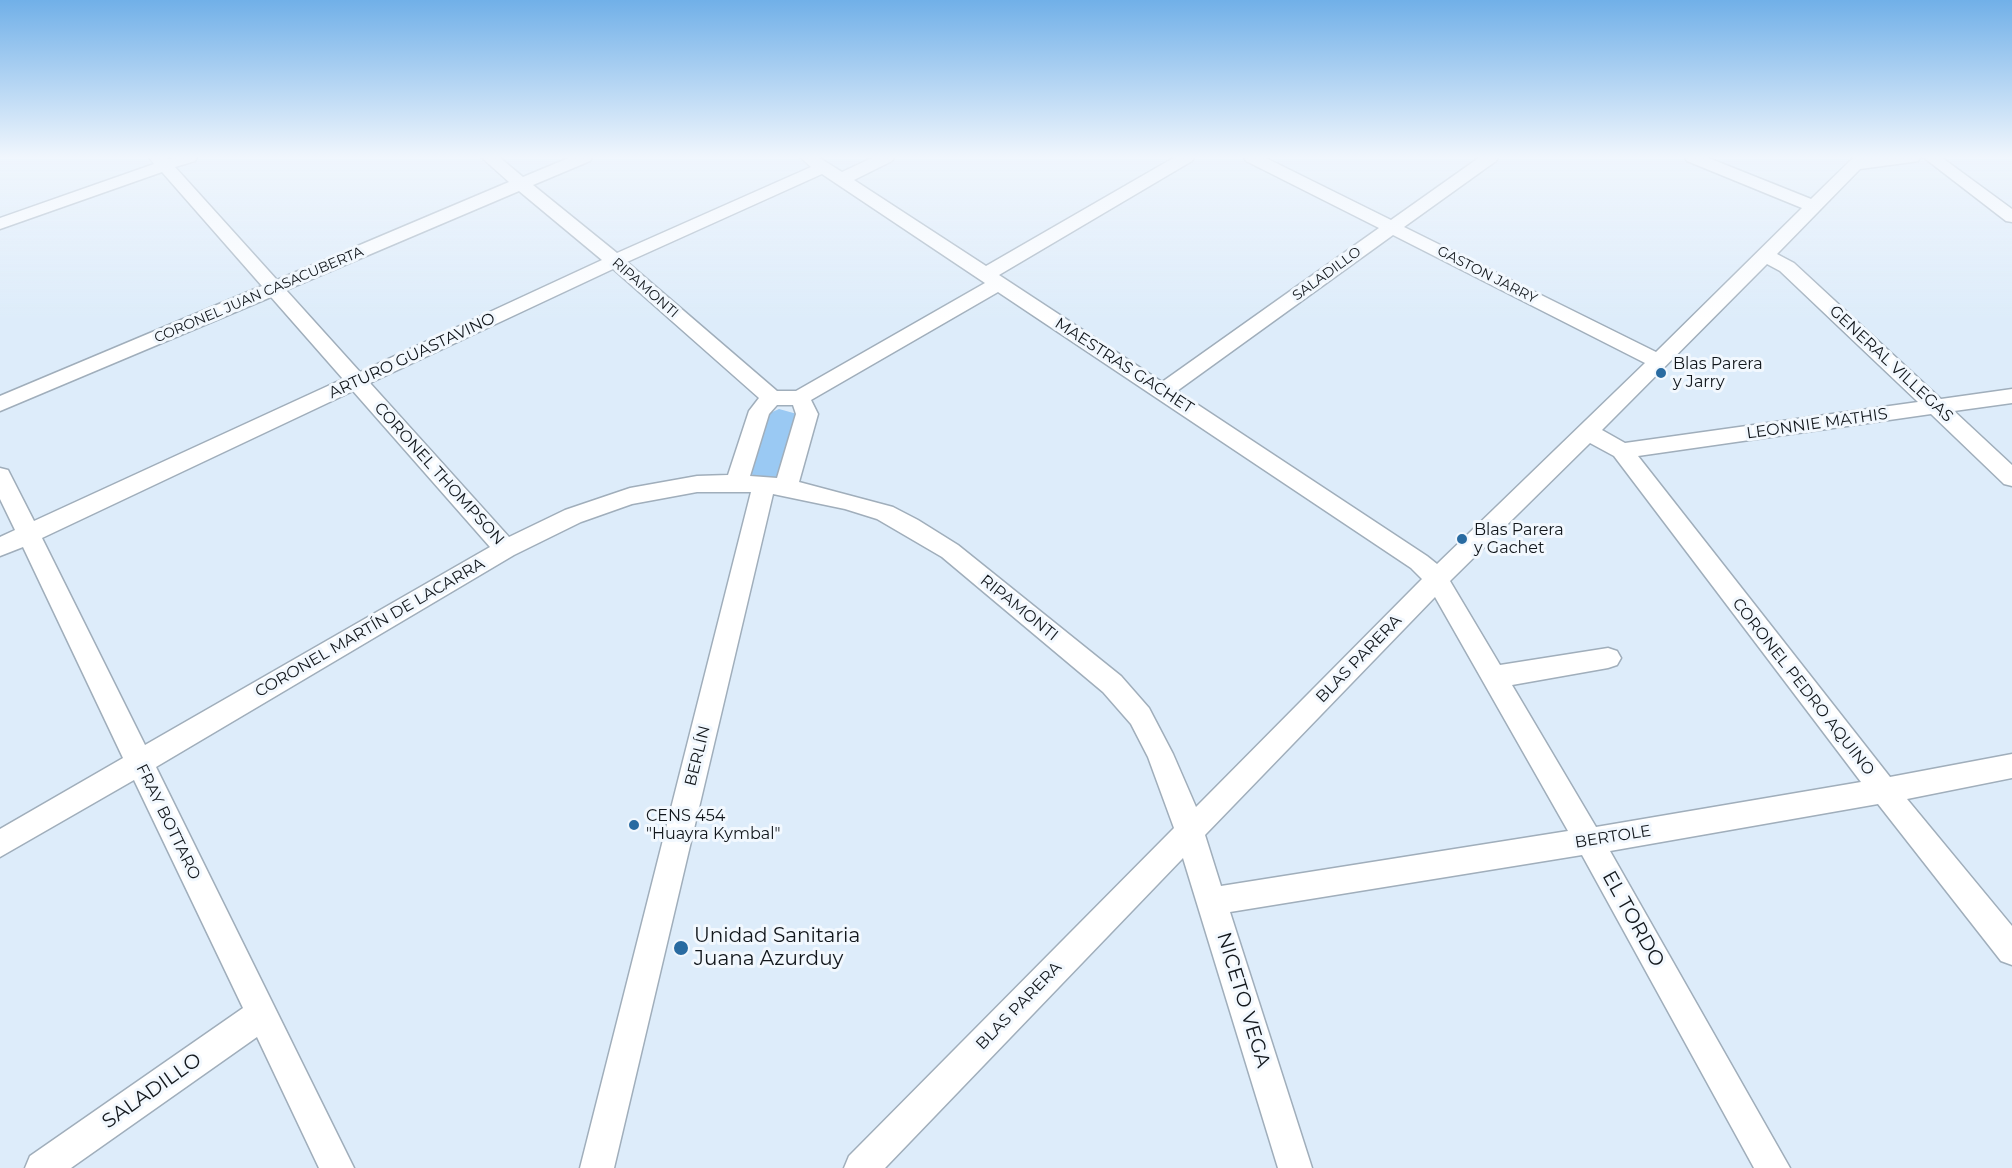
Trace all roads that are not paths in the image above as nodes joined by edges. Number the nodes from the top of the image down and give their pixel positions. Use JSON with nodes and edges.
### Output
{"nodes":[{"id":1,"x":32,"y":212,"type":"edge"},
{"id":2,"x":207,"y":212,"type":"edge"},
{"id":3,"x":455,"y":212,"type":"edge"},
{"id":4,"x":556,"y":212,"type":"edge"},
{"id":5,"x":715,"y":212,"type":"edge"},
{"id":6,"x":890,"y":212,"type":"edge"},
{"id":7,"x":1097,"y":212,"type":"edge"},
{"id":8,"x":1361,"y":212,"type":"edge"},
{"id":9,"x":1413,"y":212,"type":"edge"},
{"id":10,"x":1808,"y":212,"type":"edge"},
{"id":11,"x":0,"y":224,"type":"edge"},
{"id":12,"x":1392,"y":227,"type":"junction"},
{"id":13,"x":1765,"y":255,"type":"junction"},
{"id":14,"x":615,"y":261,"type":"junction"},
{"id":15,"x":991,"y":279,"type":"junction"},
{"id":16,"x":276,"y":288,"type":"junction"},
{"id":17,"x":1657,"y":361,"type":"junction"},
{"id":18,"x":358,"y":382,"type":"junction"},
{"id":19,"x":1163,"y":391,"type":"junction"},
{"id":20,"x":2012,"y":396,"type":"edge"},
{"id":21,"x":800,"y":398,"type":"junction"},
{"id":22,"x":772,"y":399,"type":"junction"},
{"id":23,"x":0,"y":404,"type":"edge"},
{"id":24,"x":1937,"y":406,"type":"junction"},
{"id":25,"x":1588,"y":432,"type":"junction"},
{"id":26,"x":1622,"y":452,"type":"junction"},
{"id":27,"x":0,"y":476,"type":"edge"},
{"id":28,"x":2012,"y":478,"type":"edge"},
{"id":29,"x":762,"y":485,"type":"junction"},
{"id":30,"x":28,"y":534,"type":"junction"},
{"id":31,"x":0,"y":547,"type":"edge"},
{"id":32,"x":506,"y":549,"type":"junction"},
{"id":33,"x":1437,"y":579,"type":"junction"},
{"id":34,"x":1608,"y":658,"type":"dead end"},
{"id":35,"x":1494,"y":677,"type":"junction"},
{"id":36,"x":139,"y":762,"type":"junction"},
{"id":37,"x":2012,"y":766,"type":"edge"},
{"id":38,"x":1884,"y":791,"type":"junction"},
{"id":39,"x":1189,"y":833,"type":"junction"},
{"id":40,"x":1589,"y":841,"type":"junction"},
{"id":41,"x":0,"y":844,"type":"edge"},
{"id":42,"x":1213,"y":901,"type":"junction"},
{"id":43,"x":2012,"y":950,"type":"edge"},
{"id":44,"x":262,"y":1014,"type":"junction"},
{"id":45,"x":42,"y":1168,"type":"edge"},
{"id":46,"x":337,"y":1168,"type":"edge"},
{"id":47,"x":597,"y":1168,"type":"edge"},
{"id":48,"x":861,"y":1168,"type":"edge"},
{"id":49,"x":1295,"y":1168,"type":"edge"},
{"id":50,"x":1773,"y":1168,"type":"edge"}],
"edges":[{"from":1,"to":11,"type":"street"},
{"from":2,"to":16,"type":"street","name":"CORONEL THOMPSON"},
{"from":3,"to":16,"type":"street","name":"CORONEL JUAN CASACUBERTA"},
{"from":4,"to":14,"type":"street","name":"RIPAMONTI"},
{"from":5,"to":14,"type":"street","name":"ARTURO GUASTAVINO"},
{"from":6,"to":15,"type":"street","name":"MAESTRAS GACHET"},
{"from":7,"to":15,"type":"street"},
{"from":8,"to":12,"type":"street","name":"GASTON JARRY"},
{"from":9,"to":12,"type":"street","name":"SALADILLO"},
{"from":10,"to":13,"type":"street","name":"BLAS PARERA"},
{"from":12,"to":17,"type":"street","name":"GASTON JARRY"},
{"from":12,"to":19,"type":"street","name":"SALADILLO"},
{"from":13,"to":17,"type":"street","name":"BLAS PARERA"},
{"from":13,"to":24,"type":"street","name":"GENERAL VILLEGAS"},
{"from":14,"to":18,"type":"street","name":"ARTURO GUASTAVINO"},
{"from":14,"to":22,"type":"street","name":"RIPAMONTI"},
{"from":15,"to":19,"type":"street","name":"MAESTRAS GACHET"},
{"from":15,"to":21,"type":"street"},
{"from":16,"to":18,"type":"street","name":"CORONEL THOMPSON"},
{"from":16,"to":23,"type":"street","name":"CORONEL JUAN CASACUBERTA"},
{"from":17,"to":25,"type":"street","name":"BLAS PARERA"},
{"from":18,"to":30,"type":"street","name":"ARTURO GUASTAVINO"},
{"from":18,"to":32,"type":"street","name":"CORONEL THOMPSON"},
{"from":19,"to":33,"type":"street","name":"MAESTRAS GACHET"},
{"from":20,"to":24,"type":"street","name":"LEONNIE MATHIS"},
{"from":21,"to":22,"type":"street"},
{"from":21,"to":29,"type":"street","name":"BERLÍN"},
{"from":22,"to":29,"type":"street","name":"BERLÍN"},
{"from":24,"to":26,"type":"street","name":"LEONNIE MATHIS"},
{"from":24,"to":28,"type":"street","name":"GENERAL VILLEGAS"},
{"from":25,"to":26,"type":"street","name":"CORONEL PEDRO AQUINO"},
{"from":25,"to":33,"type":"street","name":"BLAS PARERA"},
{"from":26,"to":38,"type":"street","name":"CORONEL PEDRO AQUINO"},
{"from":27,"to":30,"type":"street","name":"FRAY BOTTARO"},
{"from":29,"to":32,"type":"street","name":"CORONEL MARTÍN DE LACARRA"},
{"from":29,"to":39,"type":"street","name":"RIPAMONTI"},
{"from":29,"to":47,"type":"street","name":"BERLÍN"},
{"from":30,"to":31,"type":"street","name":"ARTURO GUASTAVINO"},
{"from":30,"to":36,"type":"street","name":"FRAY BOTTARO"},
{"from":32,"to":36,"type":"street","name":"CORONEL MARTÍN DE LACARRA"},
{"from":33,"to":35,"type":"street","name":"EL TORDO"},
{"from":33,"to":39,"type":"street","name":"BLAS PARERA"},
{"from":34,"to":35,"type":"street"},
{"from":35,"to":40,"type":"street","name":"EL TORDO"},
{"from":36,"to":41,"type":"street","name":"CORONEL MARTÍN DE LACARRA"},
{"from":36,"to":44,"type":"street","name":"FRAY BOTTARO"},
{"from":37,"to":38,"type":"street","name":"BERTOLE"},
{"from":38,"to":40,"type":"street","name":"BERTOLE"},
{"from":38,"to":43,"type":"street","name":"CORONEL PEDRO AQUINO"},
{"from":39,"to":42,"type":"street","name":"NICETO VEGA"},
{"from":39,"to":48,"type":"street","name":"BLAS PARERA"},
{"from":40,"to":42,"type":"street","name":"BERTOLE"},
{"from":40,"to":50,"type":"street","name":"EL TORDO"},
{"from":42,"to":49,"type":"street","name":"NICETO VEGA"},
{"from":44,"to":45,"type":"street","name":"SALADILLO"},
{"from":44,"to":46,"type":"street","name":"FRAY BOTTARO"}]}
